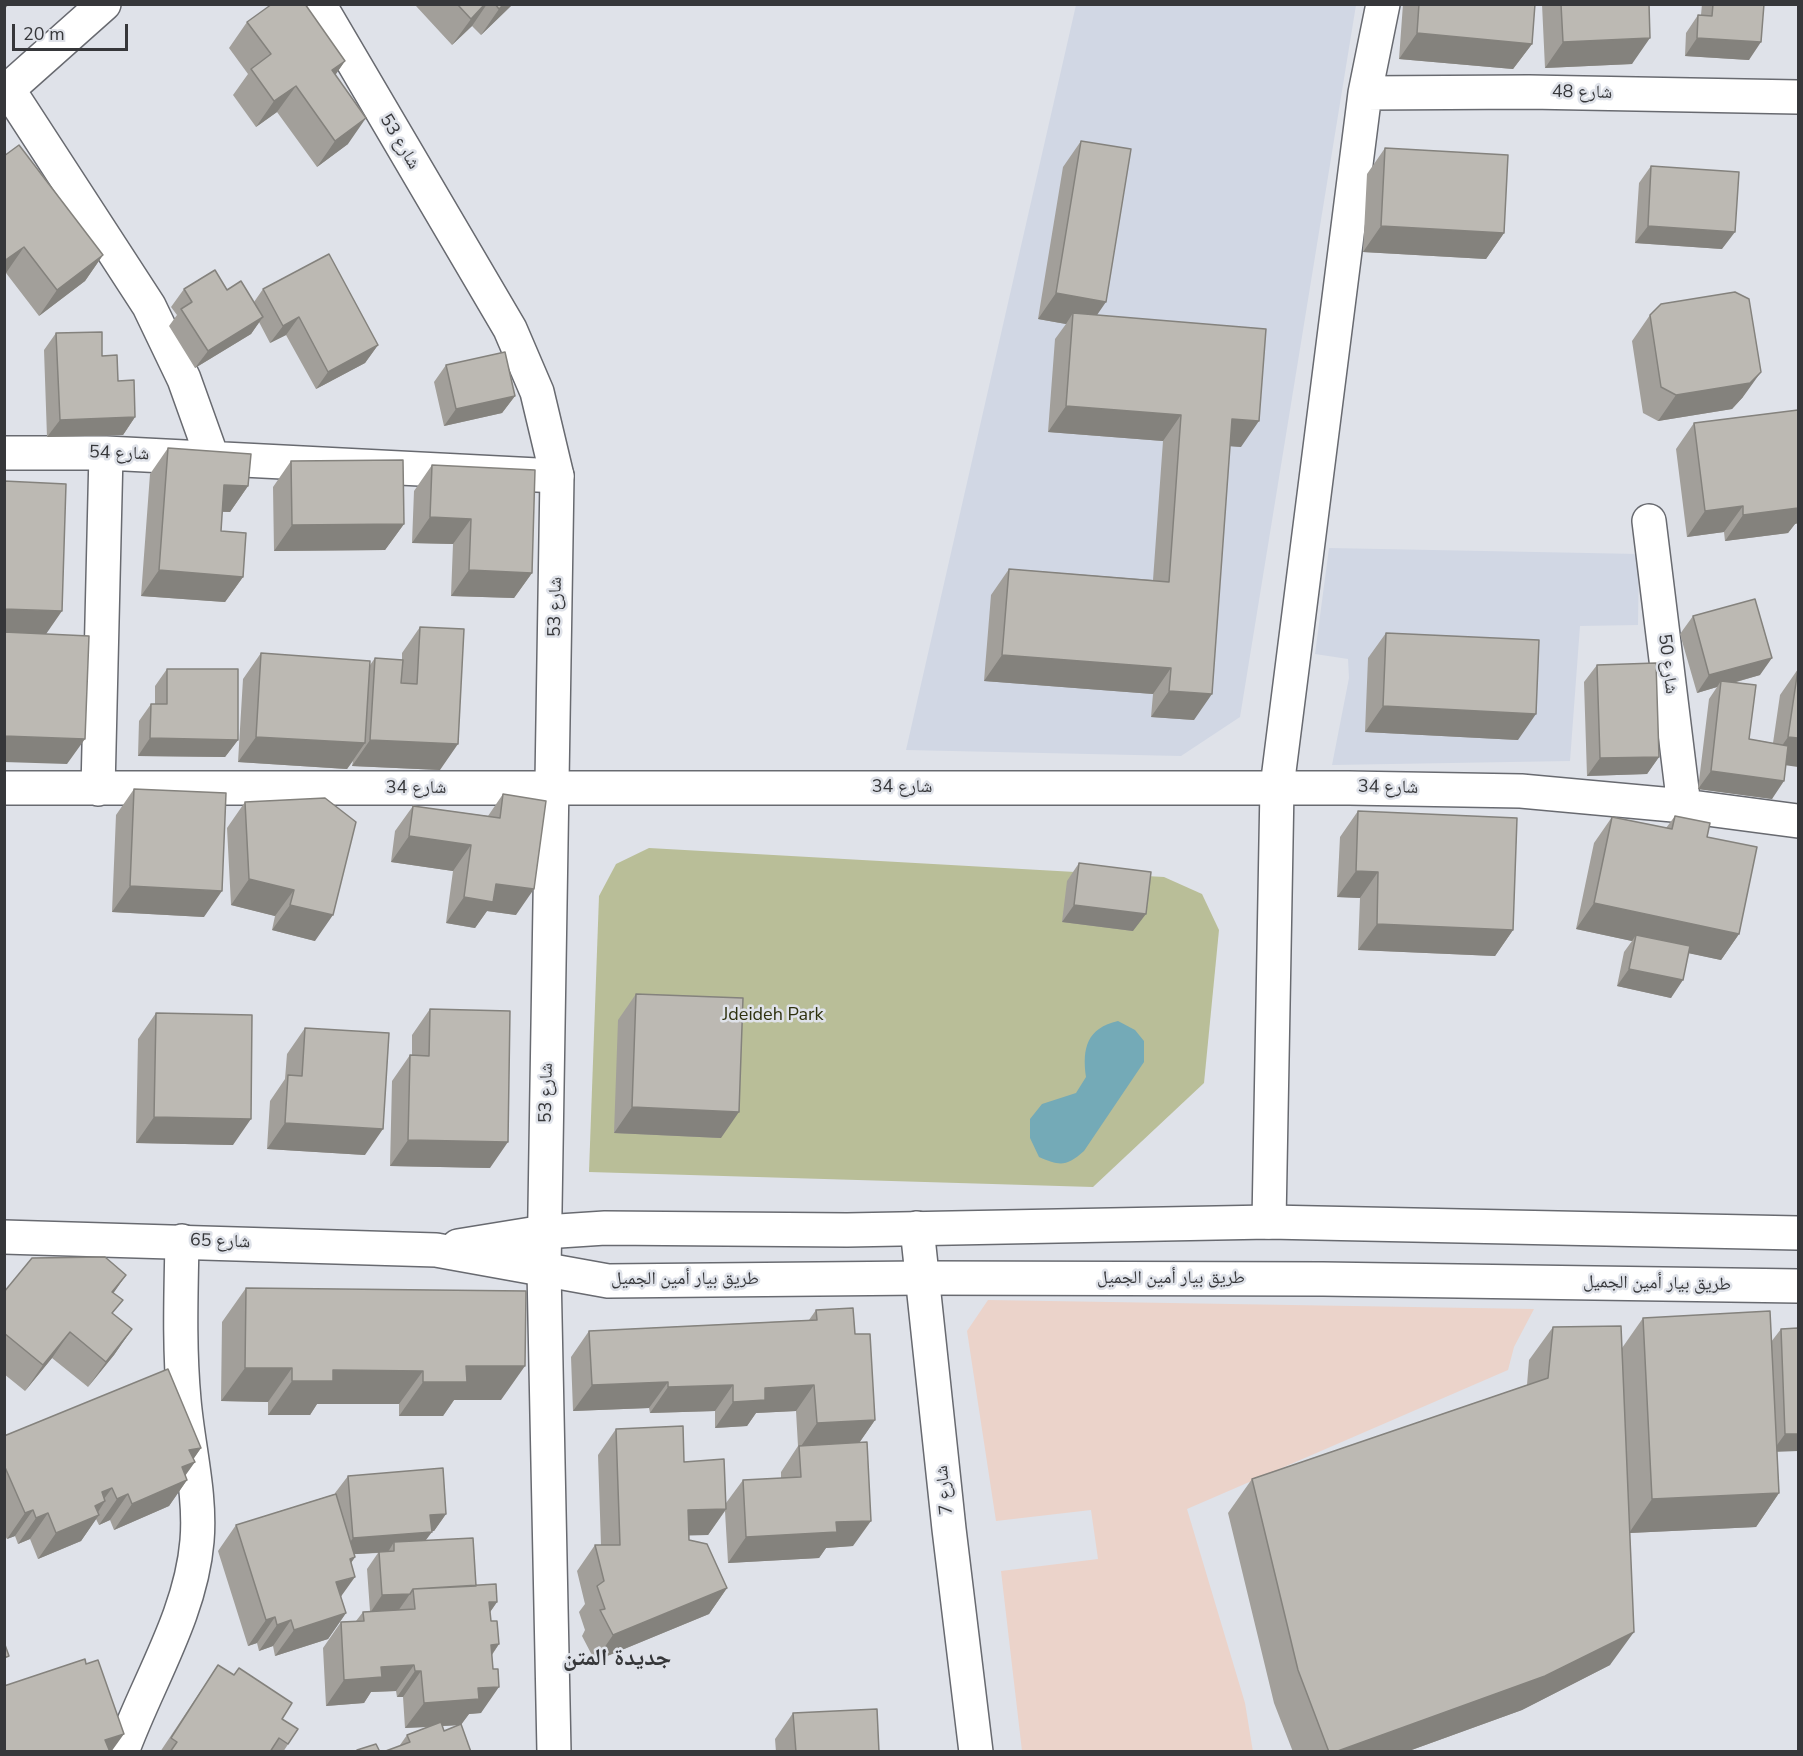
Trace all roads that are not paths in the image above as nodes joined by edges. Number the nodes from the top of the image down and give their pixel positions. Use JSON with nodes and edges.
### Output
{"nodes":[{"id":1,"x":104,"y":4,"type":"edge"},
{"id":2,"x":320,"y":4,"type":"edge"},
{"id":3,"x":1383,"y":4,"type":"edge"},
{"id":4,"x":6,"y":91,"type":"edge"},
{"id":5,"x":1365,"y":93,"type":"junction"},
{"id":6,"x":1798,"y":97,"type":"edge"},
{"id":7,"x":4,"y":453,"type":"edge"},
{"id":8,"x":106,"y":453,"type":"junction"},
{"id":9,"x":213,"y":460,"type":"junction"},
{"id":10,"x":557,"y":476,"type":"junction"},
{"id":11,"x":1649,"y":521,"type":"dead end"},
{"id":12,"x":1277,"y":787,"type":"junction"},
{"id":13,"x":4,"y":788,"type":"edge"},
{"id":14,"x":98,"y":789,"type":"junction"},
{"id":15,"x":554,"y":789,"type":"junction"},
{"id":16,"x":1684,"y":806,"type":"junction"},
{"id":17,"x":1798,"y":821,"type":"edge"},
{"id":18,"x":1269,"y":1222,"type":"junction"},
{"id":19,"x":917,"y":1228,"type":"junction"},
{"id":20,"x":544,"y":1232,"type":"junction"},
{"id":21,"x":1798,"y":1233,"type":"edge"},
{"id":22,"x":4,"y":1237,"type":"edge"},
{"id":23,"x":182,"y":1241,"type":"junction"},
{"id":24,"x":436,"y":1250,"type":"junction"},
{"id":25,"x":544,"y":1270,"type":"junction"},
{"id":26,"x":922,"y":1278,"type":"junction"},
{"id":27,"x":1798,"y":1286,"type":"edge"},
{"id":28,"x":122,"y":1752,"type":"edge"},
{"id":29,"x":554,"y":1752,"type":"edge"},
{"id":30,"x":976,"y":1752,"type":"edge"}],
"edges":[{"from":1,"to":4,"type":"street"},
{"from":2,"to":10,"type":"street","name":"شارع 53"},
{"from":3,"to":5,"type":"street"},
{"from":4,"to":9,"type":"street"},
{"from":5,"to":6,"type":"street","name":"شارع 48"},
{"from":5,"to":12,"type":"street"},
{"from":7,"to":8,"type":"street","name":"شارع 54"},
{"from":8,"to":9,"type":"street","name":"شارع 54"},
{"from":8,"to":14,"type":"street"},
{"from":9,"to":10,"type":"street","name":"شارع 54"},
{"from":10,"to":15,"type":"street","name":"شارع 53"},
{"from":11,"to":16,"type":"street","name":"شارع 50"},
{"from":12,"to":15,"type":"street","name":"شارع 34"},
{"from":12,"to":16,"type":"street","name":"شارع 34"},
{"from":12,"to":18,"type":"street"},
{"from":13,"to":14,"type":"street","name":"شارع 34"},
{"from":14,"to":15,"type":"street","name":"شارع 34"},
{"from":15,"to":20,"type":"street","name":"شارع 53"},
{"from":16,"to":17,"type":"street","name":"شارع 34"},
{"from":18,"to":19,"type":"street"},
{"from":18,"to":21,"type":"street"},
{"from":19,"to":20,"type":"street"},
{"from":19,"to":26,"type":"street","name":"شارع 7"},
{"from":20,"to":24,"type":"street","name":"شارع 65"},
{"from":20,"to":25,"type":"street","name":"شارع 53"},
{"from":22,"to":23,"type":"street","name":"شارع 65"},
{"from":23,"to":24,"type":"street","name":"شارع 65"},
{"from":23,"to":28,"type":"street"},
{"from":24,"to":25,"type":"street","name":"شارع 65"},
{"from":25,"to":26,"type":"street","name":"طريق بيار أمين الجميل"},
{"from":25,"to":29,"type":"street","name":"شارع 53"},
{"from":26,"to":27,"type":"street","name":"طريق بيار أمين الجميل"},
{"from":26,"to":30,"type":"street","name":"شارع 7"}]}
